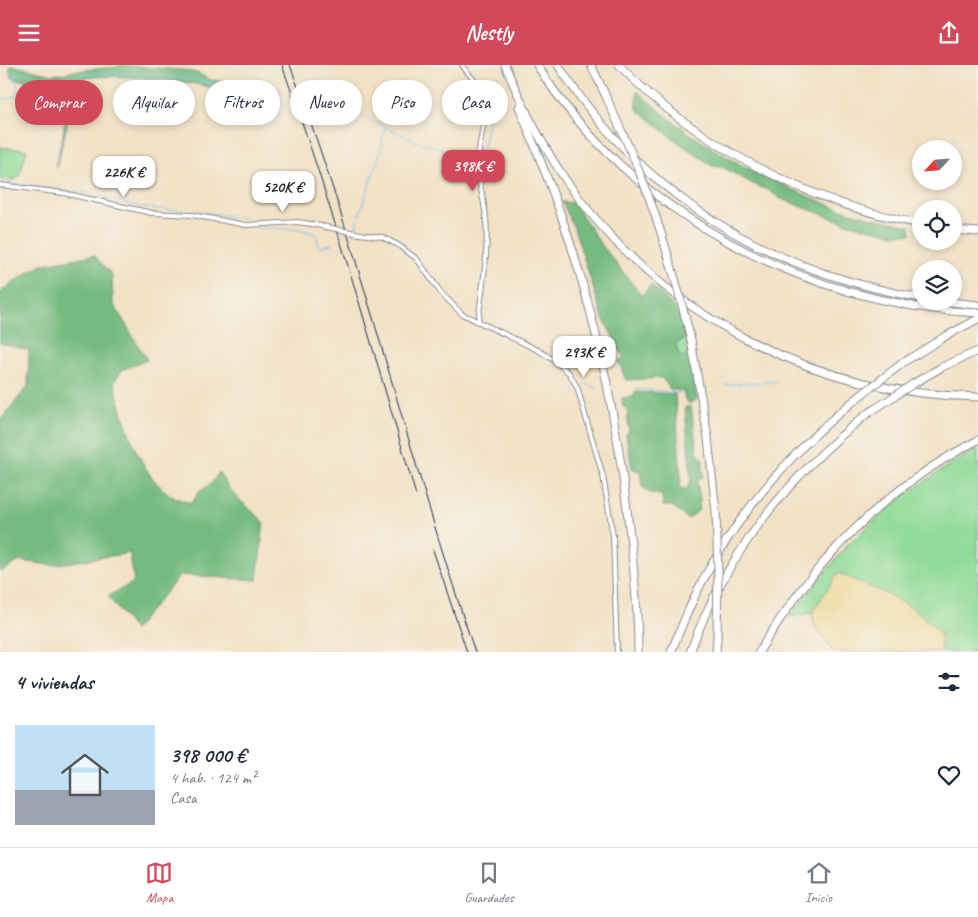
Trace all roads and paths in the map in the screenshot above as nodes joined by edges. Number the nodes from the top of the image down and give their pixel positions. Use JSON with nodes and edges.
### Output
{"nodes":[{"id":1,"x":462,"y":65,"type":"edge"},
{"id":2,"x":504,"y":65,"type":"edge"},
{"id":3,"x":537,"y":65,"type":"edge"},
{"id":4,"x":558,"y":65,"type":"edge"},
{"id":5,"x":591,"y":65,"type":"edge"},
{"id":6,"x":619,"y":65,"type":"edge"},
{"id":7,"x":0,"y":185,"type":"edge"},
{"id":8,"x":912,"y":222,"type":"edge"},
{"id":9,"x":962,"y":231,"type":"edge"},
{"id":10,"x":978,"y":232,"type":"edge"},
{"id":11,"x":912,"y":296,"type":"edge"},
{"id":12,"x":962,"y":303,"type":"edge"},
{"id":13,"x":978,"y":305,"type":"edge"},
{"id":14,"x":978,"y":313,"type":"edge"},
{"id":15,"x":978,"y":319,"type":"edge"},
{"id":16,"x":478,"y":322,"type":"junction"},
{"id":17,"x":978,"y":351,"type":"edge"},
{"id":18,"x":978,"y":397,"type":"edge"},
{"id":19,"x":978,"y":440,"type":"edge"},
{"id":20,"x":617,"y":652,"type":"edge"},
{"id":21,"x":638,"y":652,"type":"edge"},
{"id":22,"x":671,"y":652,"type":"edge"},
{"id":23,"x":690,"y":652,"type":"edge"},
{"id":24,"x":716,"y":652,"type":"edge"},
{"id":25,"x":759,"y":652,"type":"edge"}],
"edges":[{"from":1,"to":16,"type":"street"},
{"from":2,"to":18,"type":"highway"},
{"from":2,"to":21,"type":"highway"},
{"from":3,"to":14,"type":"highway"},
{"from":4,"to":11,"type":"highway"},
{"from":5,"to":24,"type":"highway","bridge":true},
{"from":6,"to":8,"type":"highway"},
{"from":7,"to":16,"type":"street","bridge":true},
{"from":9,"to":10,"type":"highway"},
{"from":12,"to":13,"type":"highway"},
{"from":15,"to":22,"type":"highway","bridge":true},
{"from":16,"to":20,"type":"street"},
{"from":17,"to":23,"type":"highway","bridge":true},
{"from":19,"to":25,"type":"highway"}]}
